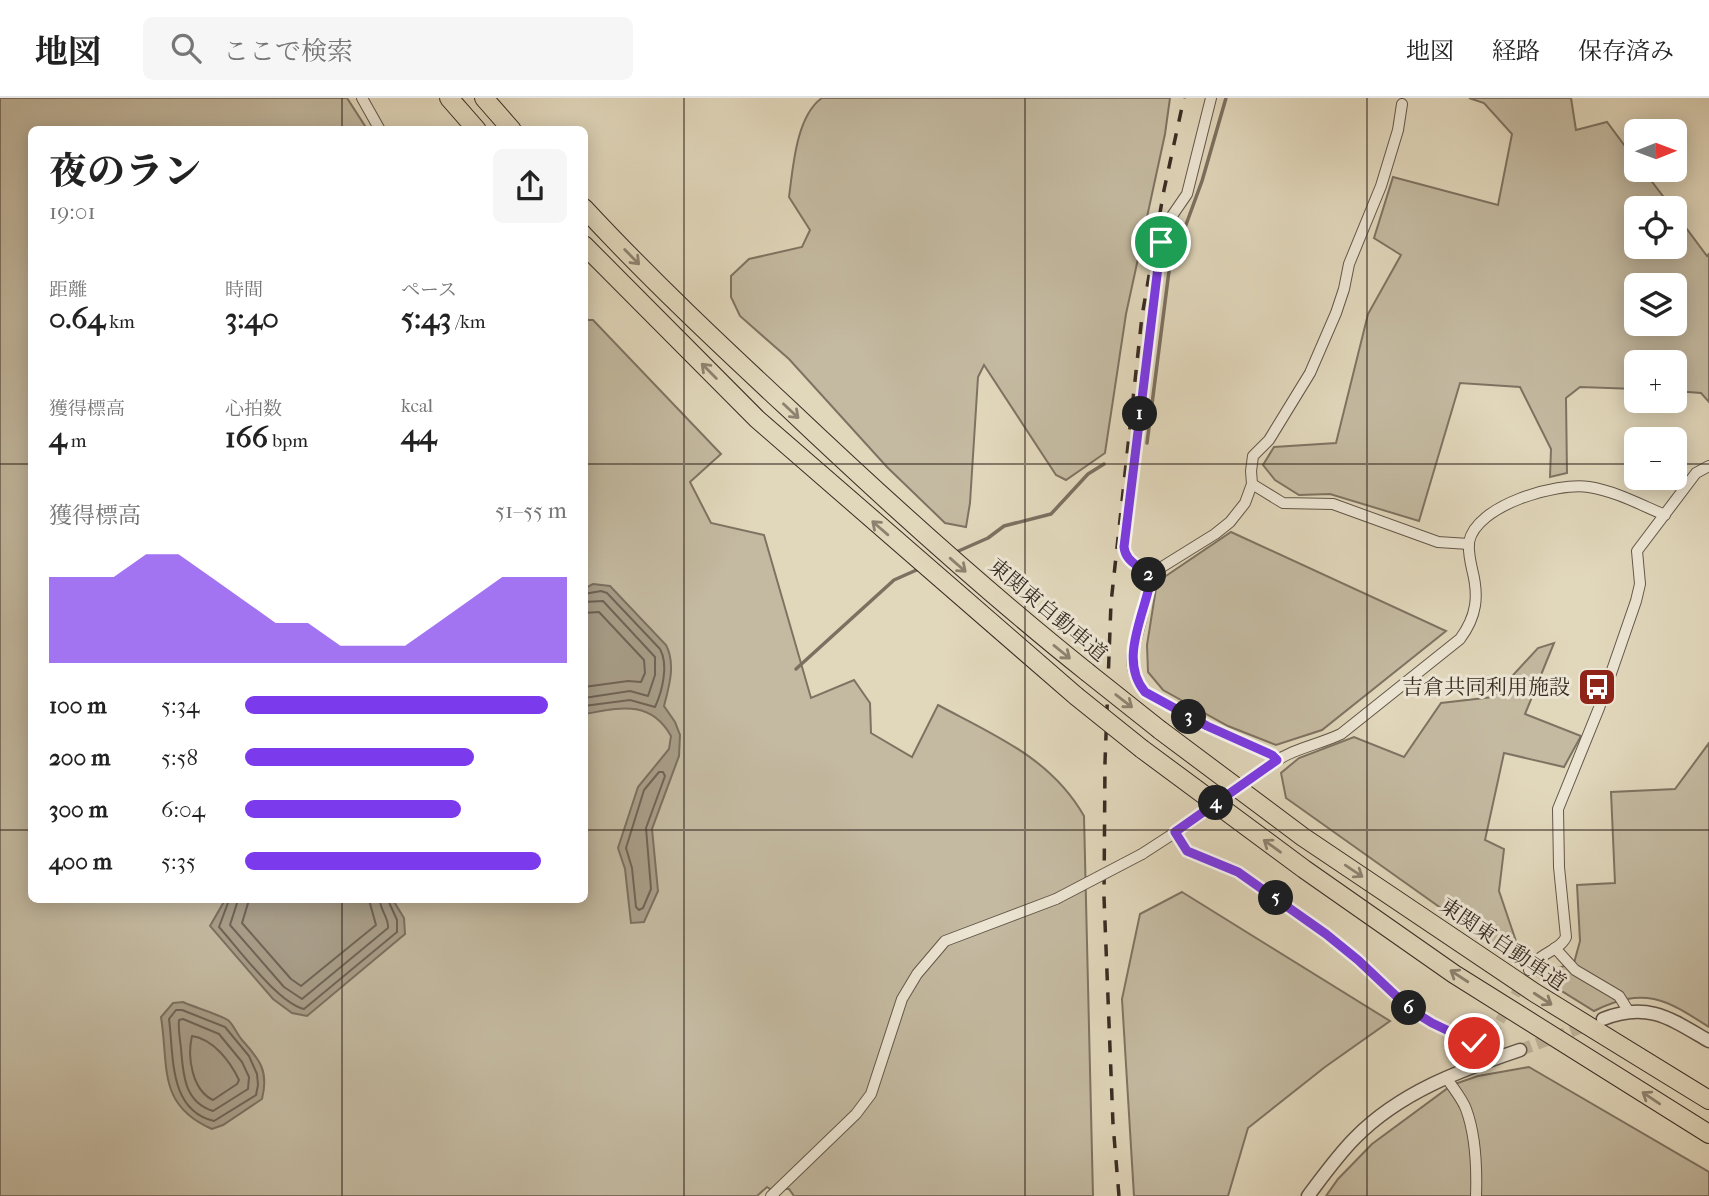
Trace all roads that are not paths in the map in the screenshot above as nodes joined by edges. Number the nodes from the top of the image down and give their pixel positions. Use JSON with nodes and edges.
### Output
{"nodes":[{"id":1,"x":362,"y":98,"type":"edge"},
{"id":2,"x":449,"y":98,"type":"edge"},
{"id":3,"x":484,"y":98,"type":"edge"},
{"id":4,"x":1211,"y":98,"type":"edge"},
{"id":5,"x":1402,"y":104,"type":"dead end"},
{"id":6,"x":378,"y":126,"type":"edge"},
{"id":7,"x":474,"y":126,"type":"edge"},
{"id":8,"x":508,"y":126,"type":"edge"},
{"id":9,"x":588,"y":212,"type":"edge"},
{"id":10,"x":588,"y":249,"type":"edge"},
{"id":11,"x":1709,"y":466,"type":"edge"},
{"id":12,"x":1252,"y":484,"type":"junction"},
{"id":13,"x":1665,"y":515,"type":"junction"},
{"id":14,"x":1469,"y":544,"type":"junction"},
{"id":15,"x":1149,"y":575,"type":"junction"},
{"id":16,"x":1275,"y":761,"type":"junction"},
{"id":17,"x":1179,"y":830,"type":"junction"},
{"id":18,"x":1555,"y":948,"type":"junction"},
{"id":19,"x":1529,"y":970,"type":"tunnel mouth"},
{"id":20,"x":1629,"y":1012,"type":"junction"},
{"id":21,"x":1603,"y":1020,"type":"tunnel mouth"},
{"id":22,"x":1492,"y":1034,"type":"tunnel mouth"},
{"id":23,"x":1709,"y":1041,"type":"edge"},
{"id":24,"x":1483,"y":1046,"type":"junction"},
{"id":25,"x":1520,"y":1050,"type":"tunnel mouth"},
{"id":26,"x":1482,"y":1063,"type":"junction"},
{"id":27,"x":1446,"y":1077,"type":"junction"},
{"id":28,"x":1709,"y":1100,"type":"edge"},
{"id":29,"x":1709,"y":1134,"type":"edge"},
{"id":30,"x":771,"y":1196,"type":"edge"},
{"id":31,"x":1308,"y":1196,"type":"edge"},
{"id":32,"x":1476,"y":1196,"type":"edge"}],
"edges":[{"from":1,"to":6,"type":"street"},
{"from":2,"to":7,"type":"highway"},
{"from":3,"to":8,"type":"highway"},
{"from":4,"to":15,"type":"street"},
{"from":5,"to":12,"type":"street"},
{"from":9,"to":28,"type":"highway","name":"東関東自動車道","one_way":true,"bridge":true},
{"from":29,"to":10,"type":"highway","one_way":true,"bridge":true},
{"from":11,"to":13,"type":"street"},
{"from":12,"to":14,"type":"street"},
{"from":12,"to":15,"type":"street"},
{"from":13,"to":14,"type":"street"},
{"from":13,"to":18,"type":"street"},
{"from":14,"to":16,"type":"street"},
{"from":15,"to":16,"type":"street"},
{"from":16,"to":17,"type":"street","bridge":true},
{"from":17,"to":24,"type":"street"},
{"from":17,"to":30,"type":"street","bridge":true},
{"from":18,"to":19,"type":"street"},
{"from":18,"to":20,"type":"street"},
{"from":20,"to":21,"type":"street"},
{"from":20,"to":23,"type":"street"},
{"from":22,"to":24,"type":"street"},
{"from":24,"to":26,"type":"street"},
{"from":25,"to":26,"type":"street"},
{"from":26,"to":27,"type":"street"},
{"from":27,"to":31,"type":"street"},
{"from":27,"to":32,"type":"street"}]}
